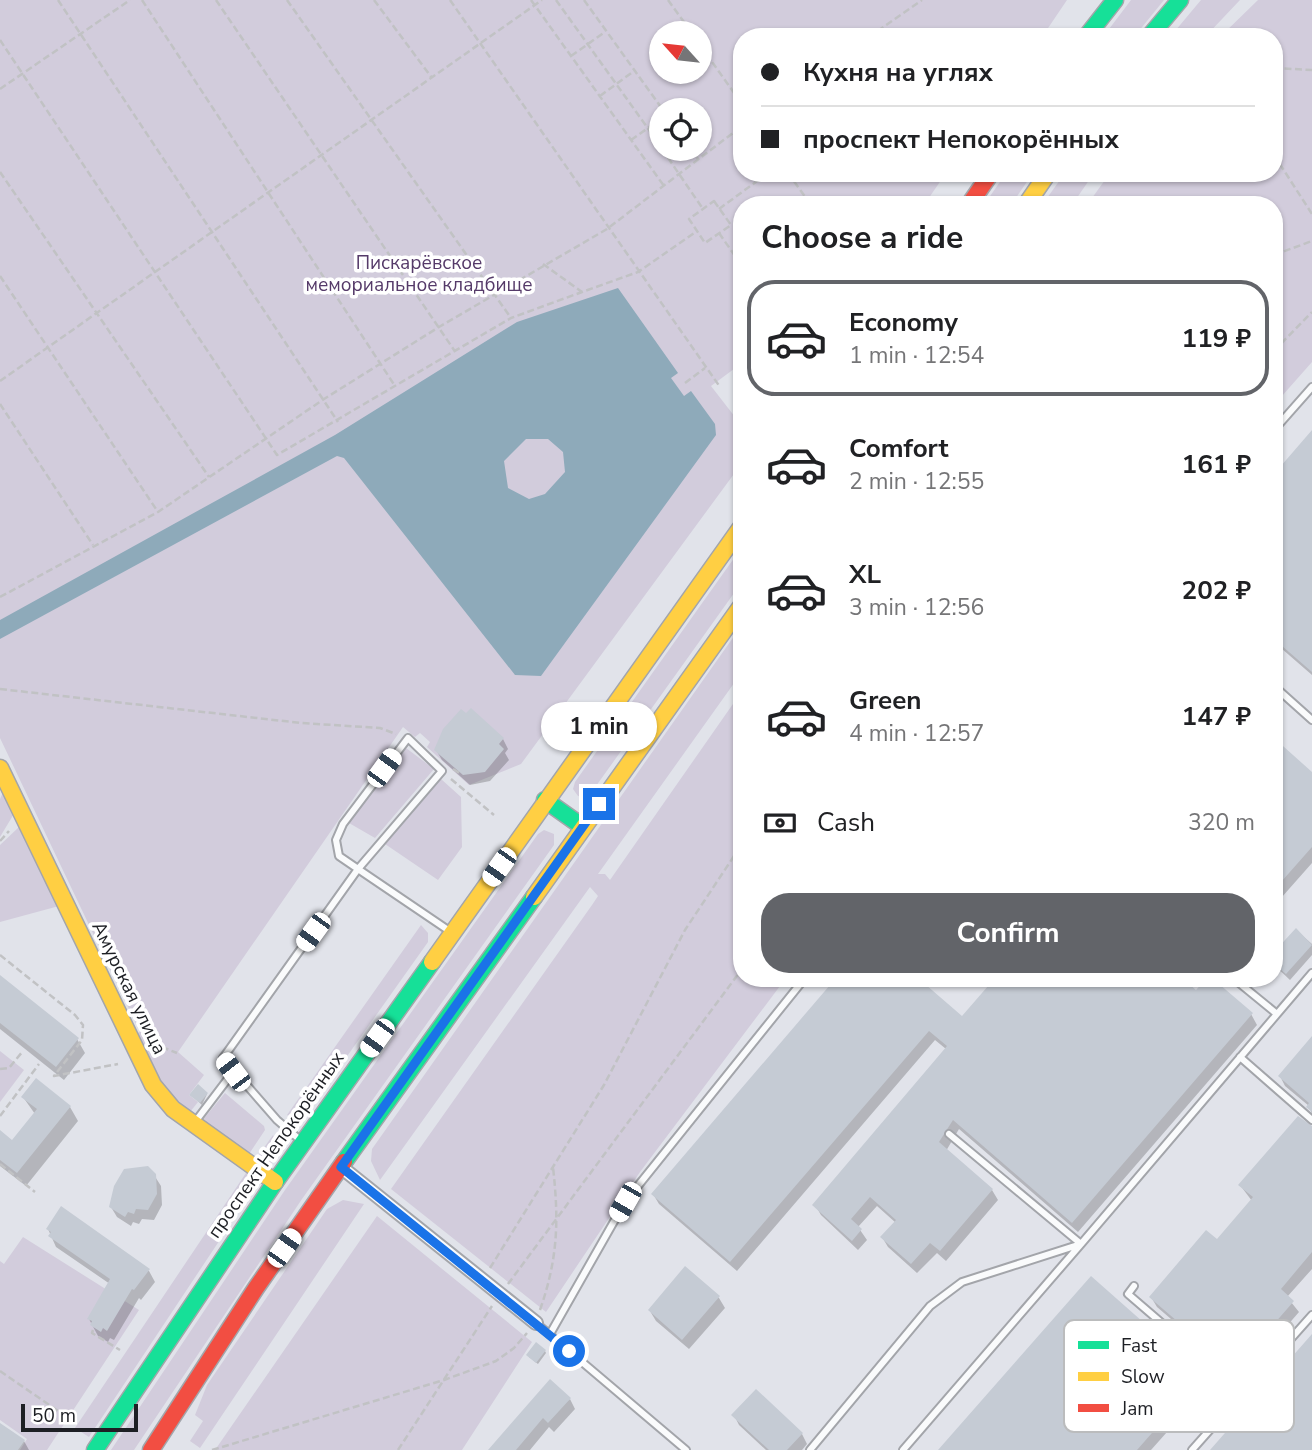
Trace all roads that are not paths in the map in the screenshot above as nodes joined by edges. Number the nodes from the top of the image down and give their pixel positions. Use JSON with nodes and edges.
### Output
{"nodes":[{"id":1,"x":1115,"y":0,"type":"edge"},
{"id":2,"x":1180,"y":0,"type":"edge"},
{"id":3,"x":1093,"y":28,"type":"edge"},
{"id":4,"x":1157,"y":28,"type":"edge"},
{"id":5,"x":1312,"y":387,"type":"edge"},
{"id":6,"x":1283,"y":420,"type":"edge"},
{"id":7,"x":733,"y":539,"type":"edge"},
{"id":8,"x":733,"y":618,"type":"edge"},
{"id":9,"x":1283,"y":694,"type":"edge"},
{"id":10,"x":1312,"y":720,"type":"edge"},
{"id":11,"x":0,"y":768,"type":"edge"},
{"id":12,"x":545,"y":800,"type":"junction"},
{"id":13,"x":583,"y":827,"type":"junction"},
{"id":14,"x":358,"y":869,"type":"junction"},
{"id":15,"x":452,"y":933,"type":"junction"},
{"id":16,"x":1312,"y":973,"type":"edge"},
{"id":17,"x":798,"y":987,"type":"edge"},
{"id":18,"x":1244,"y":987,"type":"edge"},
{"id":19,"x":1277,"y":1014,"type":"junction"},
{"id":20,"x":1240,"y":1057,"type":"junction"},
{"id":21,"x":233,"y":1072,"type":"junction"},
{"id":22,"x":1312,"y":1120,"type":"edge"},
{"id":23,"x":194,"y":1123,"type":"junction"},
{"id":24,"x":948,"y":1134,"type":"dead end"},
{"id":25,"x":303,"y":1142,"type":"junction"},
{"id":26,"x":341,"y":1167,"type":"junction"},
{"id":27,"x":275,"y":1182,"type":"junction"},
{"id":28,"x":1081,"y":1244,"type":"junction"},
{"id":29,"x":1134,"y":1286,"type":"dead end"},
{"id":30,"x":1312,"y":1315,"type":"edge"},
{"id":31,"x":1158,"y":1320,"type":"edge"},
{"id":32,"x":536,"y":1323,"type":"joint"},
{"id":33,"x":550,"y":1334,"type":"junction"},
{"id":34,"x":1294,"y":1335,"type":"edge"},
{"id":35,"x":1208,"y":1432,"type":"edge"},
{"id":36,"x":95,"y":1450,"type":"edge"},
{"id":37,"x":151,"y":1450,"type":"edge"},
{"id":38,"x":687,"y":1450,"type":"edge"},
{"id":39,"x":810,"y":1450,"type":"edge"},
{"id":40,"x":903,"y":1450,"type":"edge"},
{"id":41,"x":1192,"y":1450,"type":"edge"}],
"edges":[{"from":1,"to":3,"type":"main road"},
{"from":2,"to":4,"type":"main road"},
{"from":5,"to":6,"type":"lane"},
{"from":7,"to":12,"type":"main road","name":"проспект Непокорённых"},
{"from":8,"to":13,"type":"main road"},
{"from":9,"to":10,"type":"lane"},
{"from":11,"to":23,"type":"main road","name":"Амурская улица"},
{"from":12,"to":13,"type":"main road"},
{"from":12,"to":15,"type":"main road","name":"проспект Непокорённых"},
{"from":13,"to":26,"type":"main road"},
{"from":14,"to":14,"type":"lane"},
{"from":14,"to":15,"type":"lane"},
{"from":14,"to":21,"type":"lane"},
{"from":15,"to":25,"type":"main road","name":"проспект Непокорённых"},
{"from":16,"to":19,"type":"lane"},
{"from":17,"to":33,"type":"lane"},
{"from":18,"to":19,"type":"lane"},
{"from":19,"to":20,"type":"lane"},
{"from":20,"to":22,"type":"lane"},
{"from":20,"to":28,"type":"lane"},
{"from":21,"to":23,"type":"lane"},
{"from":21,"to":25,"type":"lane"},
{"from":23,"to":27,"type":"main road","name":"Амурская улица"},
{"from":24,"to":28,"type":"lane"},
{"from":25,"to":27,"type":"main road","name":"проспект Непокорённых"},
{"from":26,"to":32,"type":"street"},
{"from":26,"to":37,"type":"main road"},
{"from":27,"to":36,"type":"main road","name":"проспект Непокорённых"},
{"from":28,"to":39,"type":"lane"},
{"from":28,"to":40,"type":"lane"},
{"from":29,"to":31,"type":"lane"},
{"from":30,"to":34,"type":"lane"},
{"from":32,"to":33,"type":"lane"},
{"from":33,"to":38,"type":"lane"},
{"from":35,"to":41,"type":"lane"}]}
